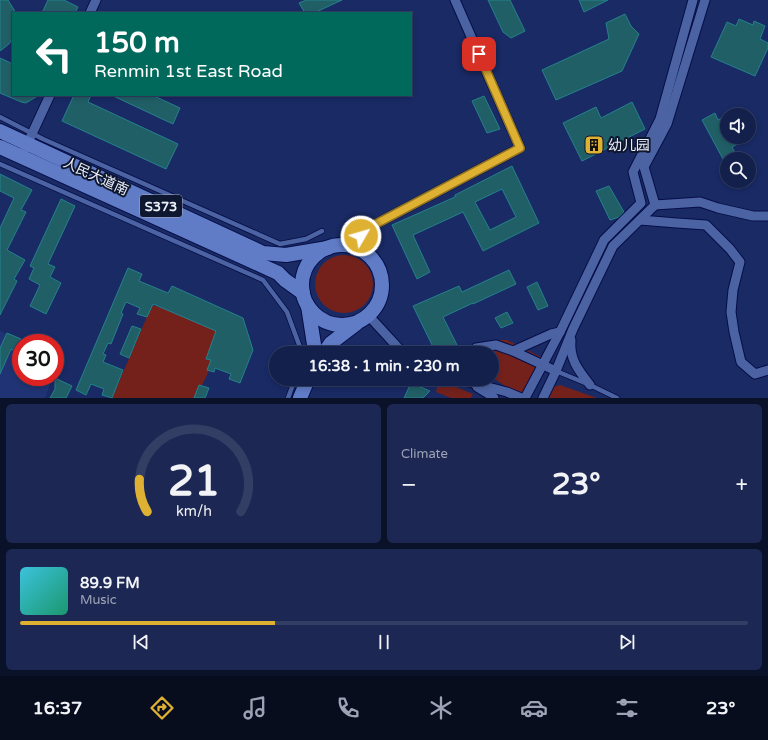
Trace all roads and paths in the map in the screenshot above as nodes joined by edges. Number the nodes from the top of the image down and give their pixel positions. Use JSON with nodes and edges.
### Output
{"nodes":[{"id":1,"x":96,"y":0,"type":"edge"},
{"id":2,"x":455,"y":0,"type":"edge"},
{"id":3,"x":693,"y":0,"type":"edge"},
{"id":4,"x":705,"y":0,"type":"edge"},
{"id":5,"x":90,"y":12,"type":"edge"},
{"id":6,"x":50,"y":96,"type":"edge"},
{"id":7,"x":0,"y":117,"type":"edge"},
{"id":8,"x":0,"y":131,"type":"edge"},
{"id":9,"x":27,"y":144,"type":"junction"},
{"id":10,"x":0,"y":148,"type":"edge"},
{"id":11,"x":22,"y":158,"type":"junction"},
{"id":12,"x":0,"y":164,"type":"edge"},
{"id":13,"x":656,"y":205,"type":"junction"},
{"id":14,"x":768,"y":216,"type":"edge"},
{"id":15,"x":640,"y":220,"type":"junction"},
{"id":16,"x":322,"y":231,"type":"dead end"},
{"id":17,"x":350,"y":246,"type":"junction"},
{"id":18,"x":328,"y":248,"type":"junction"},
{"id":19,"x":303,"y":293,"type":"junction"},
{"id":20,"x":308,"y":306,"type":"junction"},
{"id":21,"x":364,"y":318,"type":"junction"},
{"id":22,"x":573,"y":329,"type":"junction"},
{"id":23,"x":560,"y":332,"type":"junction"},
{"id":24,"x":300,"y":346,"type":"edge"},
{"id":25,"x":314,"y":346,"type":"edge"},
{"id":26,"x":329,"y":346,"type":"edge"},
{"id":27,"x":395,"y":346,"type":"edge"},
{"id":28,"x":499,"y":346,"type":"edge"},
{"id":29,"x":513,"y":351,"type":"junction"},
{"id":30,"x":543,"y":365,"type":"junction"},
{"id":31,"x":768,"y":370,"type":"edge"},
{"id":32,"x":556,"y":371,"type":"junction"},
{"id":33,"x":590,"y":385,"type":"junction"},
{"id":34,"x":293,"y":386,"type":"edge"},
{"id":35,"x":302,"y":386,"type":"edge"},
{"id":36,"x":304,"y":386,"type":"edge"},
{"id":37,"x":476,"y":386,"type":"edge"},
{"id":38,"x":486,"y":386,"type":"edge"},
{"id":39,"x":288,"y":398,"type":"edge"},
{"id":40,"x":298,"y":398,"type":"edge"},
{"id":41,"x":494,"y":398,"type":"edge"},
{"id":42,"x":521,"y":398,"type":"edge"},
{"id":43,"x":525,"y":398,"type":"edge"},
{"id":44,"x":543,"y":398,"type":"edge"},
{"id":45,"x":617,"y":398,"type":"edge"}],
"edges":[{"from":1,"to":5,"type":"street"},
{"from":2,"to":17,"type":"street"},
{"from":3,"to":23,"type":"street"},
{"from":4,"to":13,"type":"street"},
{"from":6,"to":9,"type":"street"},
{"from":7,"to":16,"type":"lane"},
{"from":8,"to":9,"type":"main road","name":"人民大道南","number":"S373"},
{"from":9,"to":11,"type":"street"},
{"from":9,"to":18,"type":"main road","name":"人民大道南","number":"S373"},
{"from":10,"to":11,"type":"main road","name":"人民大道南","number":"S373"},
{"from":11,"to":19,"type":"main road","name":"人民大道南","number":"S373"},
{"from":12,"to":24,"type":"lane"},
{"from":13,"to":14,"type":"street"},
{"from":13,"to":15,"type":"street"},
{"from":15,"to":22,"type":"street"},
{"from":15,"to":31,"type":"street"},
{"from":17,"to":18,"type":"main road","number":"S373"},
{"from":17,"to":21,"type":"main road","number":"S373"},
{"from":18,"to":19,"type":"main road"},
{"from":19,"to":20,"type":"main road"},
{"from":20,"to":21,"type":"main road"},
{"from":20,"to":25,"type":"main road"},
{"from":21,"to":26,"type":"main road","number":"S373"},
{"from":21,"to":27,"type":"street"},
{"from":22,"to":32,"type":"street"},
{"from":22,"to":33,"type":"street"},
{"from":23,"to":29,"type":"street"},
{"from":23,"to":30,"type":"street"},
{"from":28,"to":29,"type":"street"},
{"from":29,"to":30,"type":"street"},
{"from":30,"to":32,"type":"street"},
{"from":30,"to":43,"type":"street"},
{"from":32,"to":33,"type":"lane"},
{"from":32,"to":44,"type":"street"},
{"from":33,"to":45,"type":"lane"},
{"from":34,"to":39,"type":"lane"},
{"from":35,"to":40,"type":"main road"},
{"from":36,"to":40,"type":"main road"},
{"from":37,"to":41,"type":"street"},
{"from":38,"to":42,"type":"street"}]}
